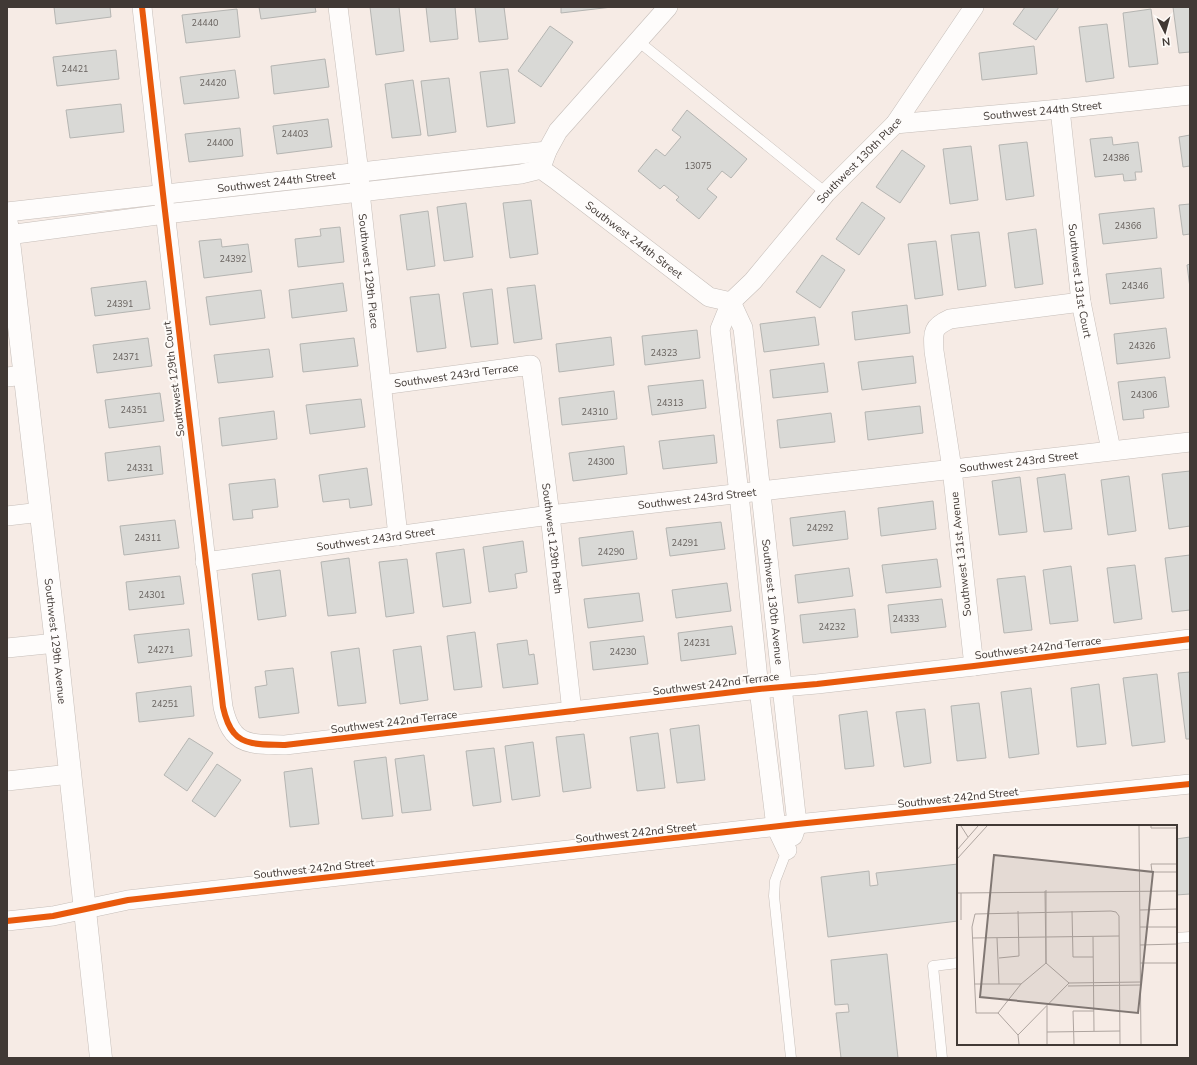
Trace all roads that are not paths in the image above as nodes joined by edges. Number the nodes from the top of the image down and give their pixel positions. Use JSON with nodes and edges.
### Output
{"nodes":[{"id":1,"x":142,"y":7,"type":"edge"},
{"id":2,"x":338,"y":7,"type":"edge"},
{"id":3,"x":668,"y":7,"type":"edge"},
{"id":4,"x":974,"y":7,"type":"edge"},
{"id":5,"x":638,"y":41,"type":"junction"},
{"id":6,"x":1190,"y":95,"type":"edge"},
{"id":7,"x":1060,"y":109,"type":"junction"},
{"id":8,"x":895,"y":124,"type":"junction"},
{"id":9,"x":546,"y":151,"type":"junction"},
{"id":10,"x":541,"y":169,"type":"junction"},
{"id":11,"x":359,"y":173,"type":"junction"},
{"id":12,"x":360,"y":192,"type":"junction"},
{"id":13,"x":826,"y":193,"type":"junction"},
{"id":14,"x":163,"y":194,"type":"junction"},
{"id":15,"x":7,"y":212,"type":"edge"},
{"id":16,"x":165,"y":214,"type":"junction"},
{"id":17,"x":8,"y":229,"type":"edge"},
{"id":18,"x":731,"y":302,"type":"junction"},
{"id":19,"x":1081,"y":302,"type":"junction"},
{"id":20,"x":531,"y":365,"type":"joint"},
{"id":21,"x":16,"y":376,"type":"edge"},
{"id":22,"x":382,"y":385,"type":"junction"},
{"id":23,"x":1190,"y":442,"type":"edge"},
{"id":24,"x":1111,"y":450,"type":"junction"},
{"id":25,"x":952,"y":469,"type":"junction"},
{"id":26,"x":761,"y":492,"type":"junction"},
{"id":27,"x":739,"y":494,"type":"junction"},
{"id":28,"x":41,"y":512,"type":"junction"},
{"id":29,"x":550,"y":515,"type":"junction"},
{"id":30,"x":7,"y":516,"type":"edge"},
{"id":31,"x":398,"y":536,"type":"junction"},
{"id":32,"x":205,"y":562,"type":"junction"},
{"id":33,"x":1190,"y":639,"type":"edge"},
{"id":34,"x":56,"y":642,"type":"junction"},
{"id":35,"x":7,"y":648,"type":"edge"},
{"id":36,"x":974,"y":666,"type":"junction"},
{"id":37,"x":782,"y":686,"type":"junction"},
{"id":38,"x":759,"y":689,"type":"junction"},
{"id":39,"x":572,"y":712,"type":"junction"},
{"id":40,"x":244,"y":741,"type":"joint"},
{"id":41,"x":70,"y":774,"type":"junction"},
{"id":42,"x":7,"y":781,"type":"edge"},
{"id":43,"x":1190,"y":784,"type":"edge"},
{"id":44,"x":797,"y":824,"type":"junction"},
{"id":45,"x":776,"y":827,"type":"junction"},
{"id":46,"x":787,"y":850,"type":"junction"},
{"id":47,"x":85,"y":908,"type":"junction"},
{"id":48,"x":7,"y":921,"type":"edge"},
{"id":49,"x":1190,"y":937,"type":"edge"},
{"id":50,"x":1177,"y":938,"type":"edge"},
{"id":51,"x":957,"y":963,"type":"edge"},
{"id":52,"x":101,"y":1058,"type":"edge"},
{"id":53,"x":791,"y":1058,"type":"edge"},
{"id":54,"x":942,"y":1058,"type":"edge"}],
"edges":[{"from":1,"to":14,"type":"street","name":"Southwest 129th Court"},
{"from":2,"to":11,"type":"street","name":"Southwest 129th Place"},
{"from":3,"to":5,"type":"street"},
{"from":4,"to":8,"type":"street","name":"Southwest 130th Place"},
{"from":5,"to":9,"type":"street"},
{"from":5,"to":13,"type":"lane"},
{"from":6,"to":7,"type":"street","name":"Southwest 244th Street"},
{"from":7,"to":8,"type":"street","name":"Southwest 244th Street"},
{"from":7,"to":19,"type":"street","name":"Southwest 131st Court"},
{"from":8,"to":13,"type":"street","name":"Southwest 130th Place"},
{"from":9,"to":10,"type":"street"},
{"from":9,"to":11,"type":"street","name":"Southwest 244th Street"},
{"from":10,"to":12,"type":"street","name":"Southwest 244th Street"},
{"from":10,"to":18,"type":"street","name":"Southwest 244th Street"},
{"from":11,"to":12,"type":"street","name":"Southwest 129th Place"},
{"from":11,"to":14,"type":"street","name":"Southwest 244th Street"},
{"from":12,"to":16,"type":"street","name":"Southwest 244th Street"},
{"from":12,"to":22,"type":"street","name":"Southwest 129th Place"},
{"from":13,"to":18,"type":"street","name":"Southwest 130th Place"},
{"from":14,"to":15,"type":"street","name":"Southwest 244th Street"},
{"from":14,"to":16,"type":"street","name":"Southwest 129th Court"},
{"from":16,"to":17,"type":"street","name":"Southwest 244th Street"},
{"from":16,"to":32,"type":"street","name":"Southwest 129th Court"},
{"from":17,"to":21,"type":"street","name":"Southwest 129th Avenue"},
{"from":18,"to":26,"type":"street","name":"Southwest 130th Avenue"},
{"from":18,"to":27,"type":"street"},
{"from":19,"to":24,"type":"street","name":"Southwest 131st Court"},
{"from":19,"to":25,"type":"street","name":"Southwest 131st Avenue"},
{"from":20,"to":22,"type":"street","name":"Southwest 243rd Terrace"},
{"from":20,"to":29,"type":"street","name":"Southwest 129th Path"},
{"from":21,"to":28,"type":"street","name":"Southwest 129th Avenue"},
{"from":22,"to":31,"type":"street","name":"Southwest 129th Place"},
{"from":23,"to":24,"type":"street","name":"Southwest 243rd Street"},
{"from":24,"to":25,"type":"street","name":"Southwest 243rd Street"},
{"from":25,"to":26,"type":"street","name":"Southwest 243rd Street"},
{"from":25,"to":36,"type":"street","name":"Southwest 131st Avenue"},
{"from":26,"to":27,"type":"street","name":"Southwest 243rd Street"},
{"from":26,"to":37,"type":"street","name":"Southwest 130th Avenue"},
{"from":27,"to":29,"type":"street","name":"Southwest 243rd Street"},
{"from":27,"to":38,"type":"street"},
{"from":28,"to":30,"type":"street"},
{"from":28,"to":34,"type":"street","name":"Southwest 129th Avenue"},
{"from":29,"to":31,"type":"street","name":"Southwest 243rd Street"},
{"from":29,"to":39,"type":"street","name":"Southwest 129th Path"},
{"from":31,"to":32,"type":"street","name":"Southwest 243rd Street"},
{"from":32,"to":40,"type":"street","name":"Southwest 129th Court"},
{"from":33,"to":36,"type":"street","name":"Southwest 242nd Terrace"},
{"from":34,"to":35,"type":"street"},
{"from":34,"to":41,"type":"street","name":"Southwest 129th Avenue"},
{"from":36,"to":37,"type":"street","name":"Southwest 242nd Terrace"},
{"from":37,"to":38,"type":"street","name":"Southwest 242nd Terrace"},
{"from":37,"to":44,"type":"street","name":"Southwest 130th Avenue"},
{"from":38,"to":39,"type":"street","name":"Southwest 242nd Terrace"},
{"from":38,"to":45,"type":"street"},
{"from":39,"to":40,"type":"street","name":"Southwest 242nd Terrace"},
{"from":41,"to":42,"type":"street"},
{"from":41,"to":47,"type":"street","name":"Southwest 129th Avenue"},
{"from":43,"to":44,"type":"street","name":"Southwest 242nd Street"},
{"from":44,"to":45,"type":"street","name":"Southwest 242nd Street"},
{"from":44,"to":46,"type":"street","name":"Southwest 130th Avenue"},
{"from":45,"to":46,"type":"street"},
{"from":45,"to":47,"type":"street","name":"Southwest 242nd Street"},
{"from":46,"to":53,"type":"lane"},
{"from":47,"to":48,"type":"street","name":"Southwest 242nd Street"},
{"from":47,"to":52,"type":"street","name":"Southwest 129th Avenue"},
{"from":49,"to":50,"type":"lane"},
{"from":51,"to":54,"type":"lane"}]}
